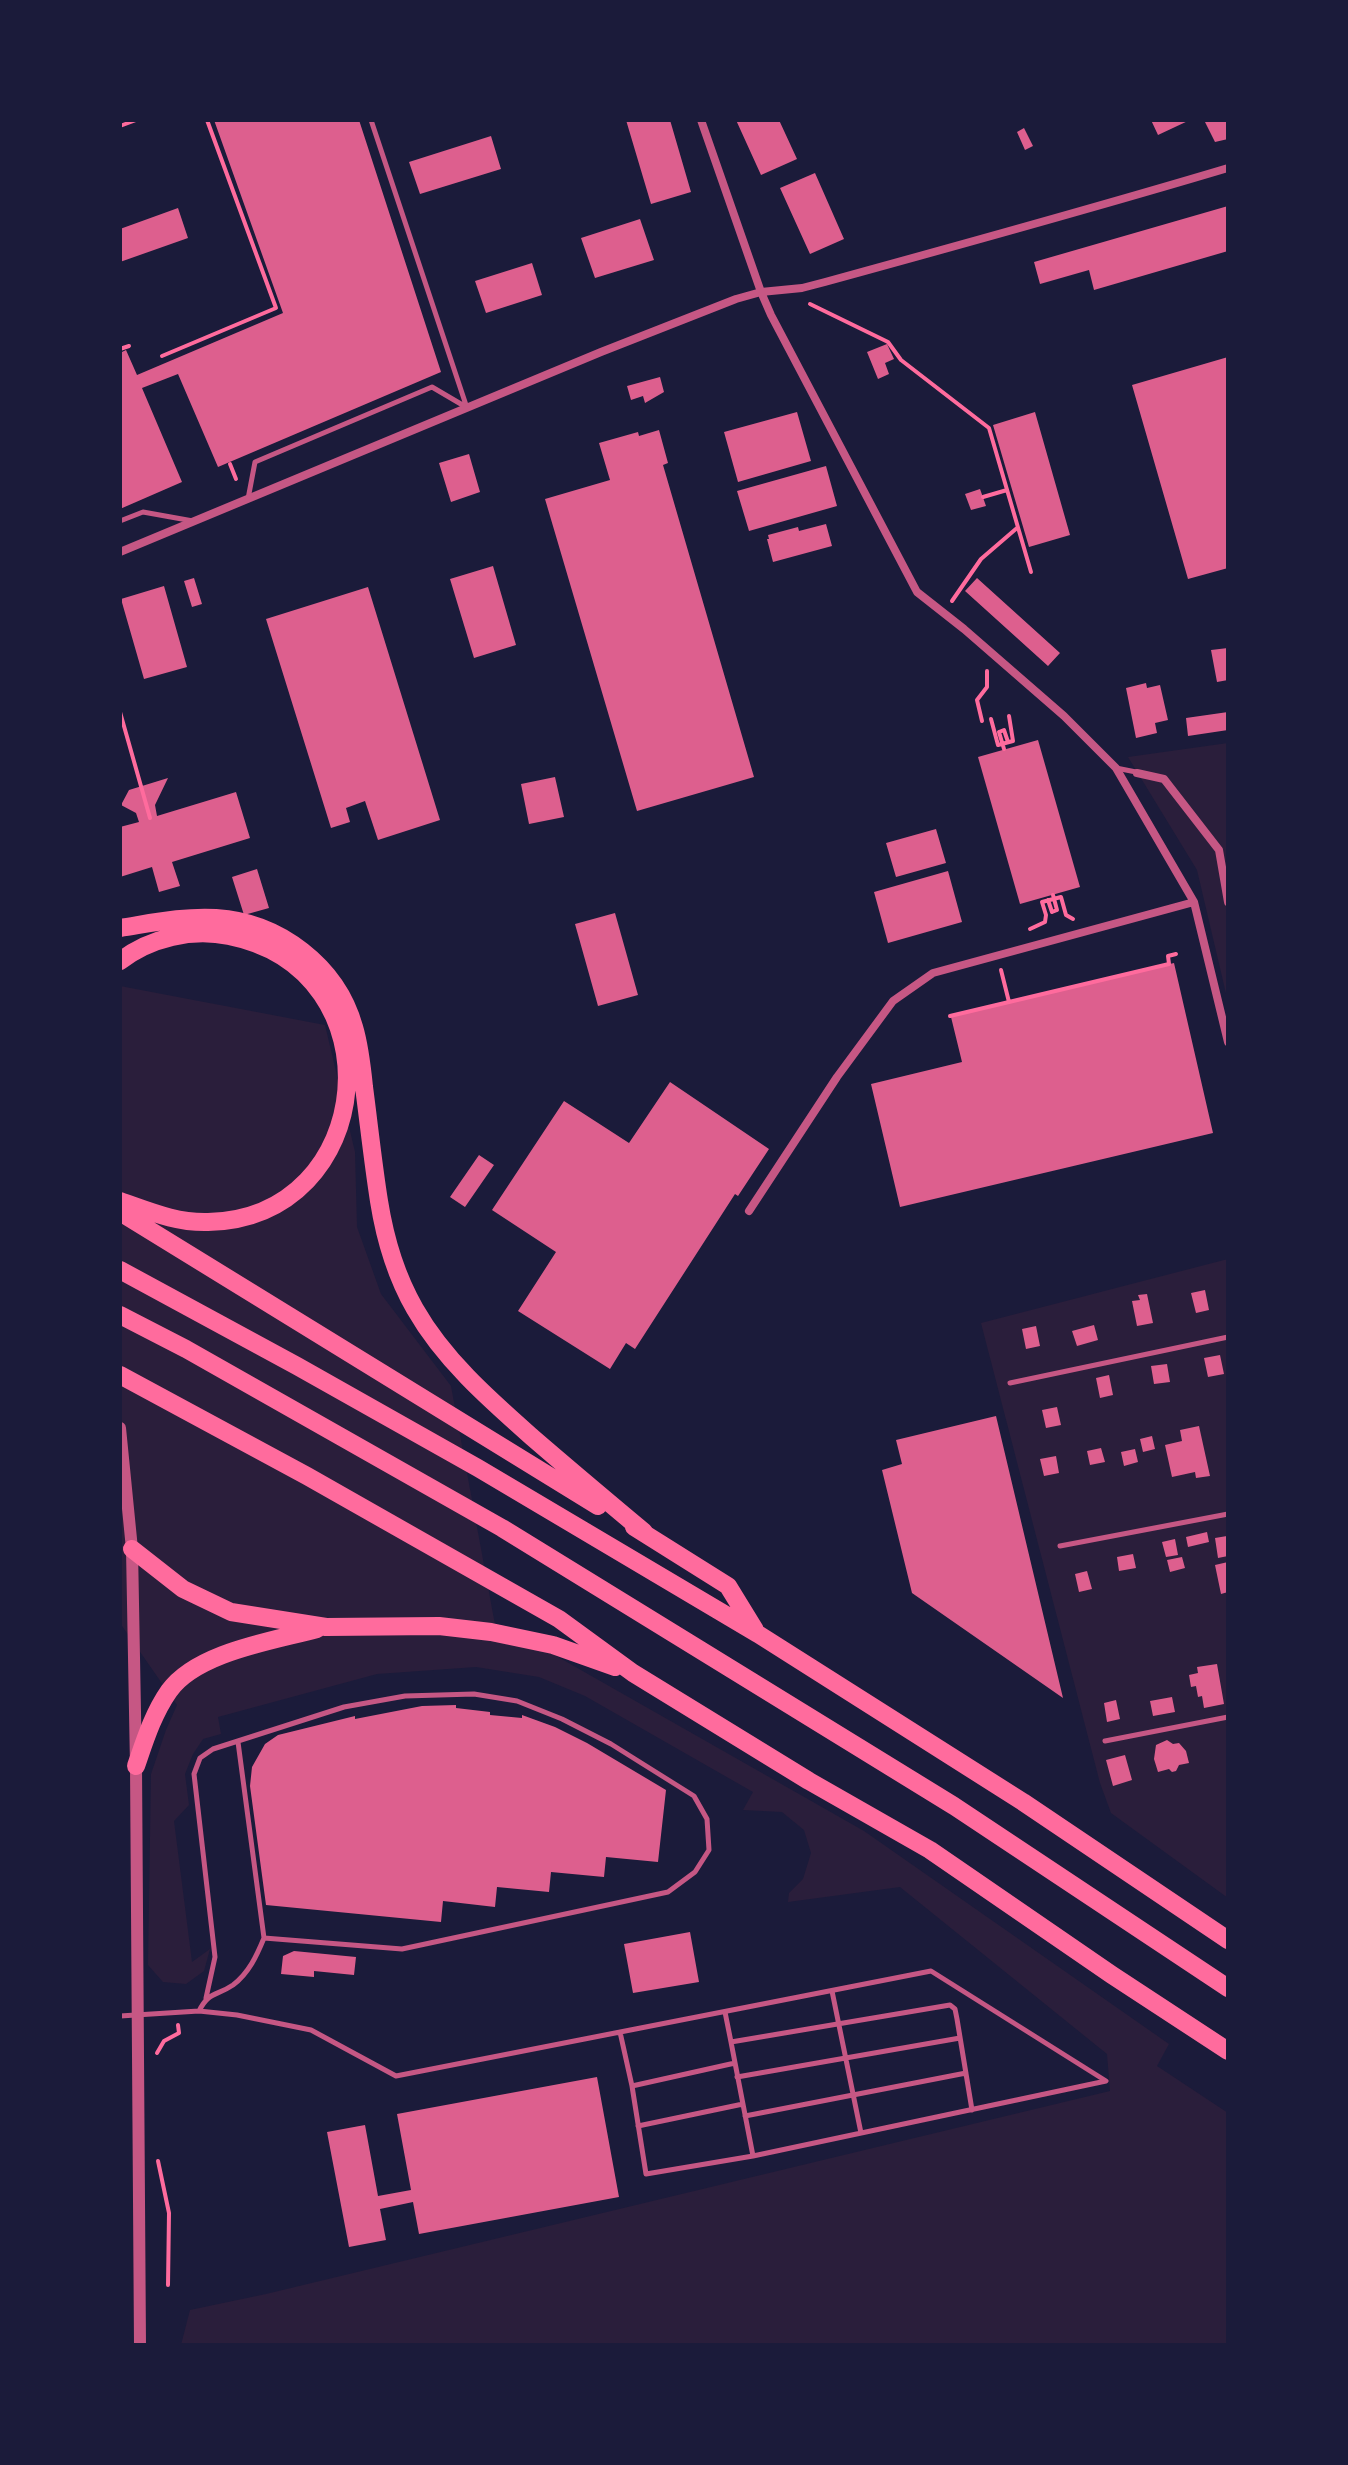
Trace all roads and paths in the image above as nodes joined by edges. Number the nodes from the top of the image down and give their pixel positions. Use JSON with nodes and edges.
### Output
{"nodes":[{"id":1,"x":136,"y":120,"type":"edge"},
{"id":2,"x":207,"y":120,"type":"edge"},
{"id":3,"x":371,"y":120,"type":"edge"},
{"id":4,"x":701,"y":120,"type":"edge"},
{"id":5,"x":120,"y":126,"type":"edge"},
{"id":6,"x":1228,"y":168,"type":"edge"},
{"id":7,"x":761,"y":292,"type":"junction"},
{"id":8,"x":810,"y":304,"type":"dead end"},
{"id":9,"x":129,"y":346,"type":"dead end"},
{"id":10,"x":120,"y":349,"type":"edge"},
{"id":11,"x":162,"y":356,"type":"dead end"},
{"id":12,"x":467,"y":408,"type":"junction"},
{"id":13,"x":230,"y":464,"type":"dead end"},
{"id":14,"x":236,"y":479,"type":"dead end"},
{"id":15,"x":1007,"y":490,"type":"junction"},
{"id":16,"x":983,"y":497,"type":"dead end"},
{"id":17,"x":248,"y":499,"type":"junction"},
{"id":18,"x":120,"y":521,"type":"edge"},
{"id":19,"x":193,"y":522,"type":"junction"},
{"id":20,"x":1018,"y":528,"type":"junction"},
{"id":21,"x":120,"y":552,"type":"edge"},
{"id":22,"x":1031,"y":572,"type":"dead end"},
{"id":23,"x":940,"y":610,"type":"junction"},
{"id":24,"x":987,"y":671,"type":"dead end"},
{"id":25,"x":120,"y":712,"type":"edge"},
{"id":26,"x":1009,"y":716,"type":"dead end"},
{"id":27,"x":991,"y":719,"type":"dead end"},
{"id":28,"x":982,"y":721,"type":"dead end"},
{"id":29,"x":1008,"y":742,"type":"junction"},
{"id":30,"x":1004,"y":749,"type":"dead end"},
{"id":31,"x":1116,"y":768,"type":"junction"},
{"id":32,"x":1137,"y":773,"type":"joint"},
{"id":33,"x":150,"y":818,"type":"dead end"},
{"id":34,"x":1224,"y":849,"type":"edge"},
{"id":35,"x":1053,"y":895,"type":"dead end"},
{"id":36,"x":1048,"y":900,"type":"junction"},
{"id":37,"x":1194,"y":902,"type":"junction"},
{"id":38,"x":1228,"y":902,"type":"edge"},
{"id":39,"x":1066,"y":915,"type":"dead end"},
{"id":40,"x":1045,"y":922,"type":"dead end"},
{"id":41,"x":120,"y":928,"type":"edge"},
{"id":42,"x":1176,"y":954,"type":"dead end"},
{"id":43,"x":998,"y":956,"type":"junction"},
{"id":44,"x":120,"y":961,"type":"edge"},
{"id":45,"x":1009,"y":1002,"type":"junction"},
{"id":46,"x":950,"y":1016,"type":"dead end"},
{"id":47,"x":348,"y":1031,"type":"junction"},
{"id":48,"x":1228,"y":1042,"type":"edge"},
{"id":49,"x":120,"y":1201,"type":"edge"},
{"id":50,"x":749,"y":1211,"type":"dead end"},
{"id":51,"x":120,"y":1212,"type":"edge"},
{"id":52,"x":120,"y":1270,"type":"edge"},
{"id":53,"x":120,"y":1315,"type":"edge"},
{"id":54,"x":1228,"y":1337,"type":"edge"},
{"id":55,"x":120,"y":1375,"type":"edge"},
{"id":56,"x":1010,"y":1383,"type":"dead end"},
{"id":57,"x":120,"y":1428,"type":"edge"},
{"id":58,"x":1228,"y":1514,"type":"edge"},
{"id":59,"x":644,"y":1532,"type":"junction"},
{"id":60,"x":126,"y":1542,"type":"edge"},
{"id":61,"x":1060,"y":1546,"type":"dead end"},
{"id":62,"x":326,"y":1627,"type":"junction"},
{"id":63,"x":758,"y":1634,"type":"junction"},
{"id":64,"x":633,"y":1673,"type":"junction"},
{"id":65,"x":1228,"y":1717,"type":"edge"},
{"id":66,"x":1105,"y":1741,"type":"dead end"},
{"id":67,"x":238,"y":1742,"type":"junction"},
{"id":68,"x":136,"y":1766,"type":"junction"},
{"id":69,"x":264,"y":1938,"type":"junction"},
{"id":70,"x":1228,"y":1940,"type":"edge"},
{"id":71,"x":1228,"y":1988,"type":"edge"},
{"id":72,"x":832,"y":1991,"type":"junction"},
{"id":73,"x":206,"y":1998,"type":"junction"},
{"id":74,"x":199,"y":2011,"type":"junction"},
{"id":75,"x":177,"y":2012,"type":"junction"},
{"id":76,"x":725,"y":2012,"type":"junction"},
{"id":77,"x":138,"y":2014,"type":"junction"},
{"id":78,"x":120,"y":2016,"type":"edge"},
{"id":79,"x":838,"y":2024,"type":"junction"},
{"id":80,"x":620,"y":2032,"type":"junction"},
{"id":81,"x":960,"y":2038,"type":"junction"},
{"id":82,"x":731,"y":2042,"type":"junction"},
{"id":83,"x":1224,"y":2050,"type":"edge"},
{"id":84,"x":155,"y":2057,"type":"dead end"},
{"id":85,"x":846,"y":2058,"type":"junction"},
{"id":86,"x":735,"y":2063,"type":"junction"},
{"id":87,"x":966,"y":2073,"type":"junction"},
{"id":88,"x":737,"y":2077,"type":"junction"},
{"id":89,"x":632,"y":2086,"type":"junction"},
{"id":90,"x":853,"y":2096,"type":"junction"},
{"id":91,"x":743,"y":2104,"type":"junction"},
{"id":92,"x":972,"y":2110,"type":"junction"},
{"id":93,"x":745,"y":2116,"type":"junction"},
{"id":94,"x":638,"y":2126,"type":"junction"},
{"id":95,"x":861,"y":2133,"type":"junction"},
{"id":96,"x":155,"y":2151,"type":"dead end"},
{"id":97,"x":753,"y":2156,"type":"junction"},
{"id":98,"x":168,"y":2285,"type":"dead end"},
{"id":99,"x":140,"y":2345,"type":"edge"}],
"edges":[{"from":1,"to":5,"type":"path"},
{"from":2,"to":11,"type":"path"},
{"from":3,"to":12,"type":"lane"},
{"from":4,"to":7,"type":"street"},
{"from":6,"to":7,"type":"street"},
{"from":7,"to":12,"type":"street"},
{"from":7,"to":23,"type":"street"},
{"from":8,"to":15,"type":"path"},
{"from":9,"to":10,"type":"path"},
{"from":12,"to":17,"type":"street"},
{"from":12,"to":17,"type":"lane"},
{"from":13,"to":14,"type":"path"},
{"from":15,"to":16,"type":"path"},
{"from":15,"to":20,"type":"path"},
{"from":17,"to":19,"type":"street"},
{"from":18,"to":19,"type":"lane"},
{"from":19,"to":21,"type":"street"},
{"from":20,"to":22,"type":"path"},
{"from":20,"to":23,"type":"path"},
{"from":23,"to":31,"type":"street"},
{"from":24,"to":28,"type":"path"},
{"from":25,"to":33,"type":"path"},
{"from":26,"to":29,"type":"path"},
{"from":27,"to":29,"type":"path"},
{"from":29,"to":30,"type":"path"},
{"from":31,"to":32,"type":"lane"},
{"from":31,"to":37,"type":"street"},
{"from":32,"to":34,"type":"street"},
{"from":34,"to":38,"type":"street"},
{"from":35,"to":36,"type":"path"},
{"from":36,"to":39,"type":"path"},
{"from":36,"to":40,"type":"path"},
{"from":37,"to":43,"type":"street"},
{"from":37,"to":48,"type":"street"},
{"from":41,"to":47,"type":"highway"},
{"from":42,"to":45,"type":"path"},
{"from":43,"to":45,"type":"path"},
{"from":43,"to":50,"type":"street"},
{"from":44,"to":47,"type":"highway"},
{"from":45,"to":46,"type":"path"},
{"from":47,"to":49,"type":"highway"},
{"from":47,"to":59,"type":"highway"},
{"from":51,"to":59,"type":"highway"},
{"from":52,"to":63,"type":"highway"},
{"from":53,"to":71,"type":"highway"},
{"from":54,"to":56,"type":"lane"},
{"from":55,"to":64,"type":"highway"},
{"from":57,"to":60,"type":"street"},
{"from":58,"to":61,"type":"lane"},
{"from":59,"to":63,"type":"highway"},
{"from":60,"to":62,"type":"highway"},
{"from":60,"to":68,"type":"street"},
{"from":62,"to":64,"type":"highway"},
{"from":62,"to":68,"type":"highway"},
{"from":63,"to":70,"type":"highway"},
{"from":64,"to":83,"type":"highway"},
{"from":65,"to":66,"type":"lane"},
{"from":67,"to":69,"type":"lane"},
{"from":67,"to":69,"type":"lane"},
{"from":67,"to":73,"type":"lane"},
{"from":68,"to":77,"type":"street"},
{"from":69,"to":73,"type":"lane"},
{"from":72,"to":76,"type":"lane"},
{"from":72,"to":79,"type":"lane"},
{"from":72,"to":92,"type":"lane"},
{"from":73,"to":74,"type":"lane"},
{"from":74,"to":75,"type":"lane"},
{"from":74,"to":80,"type":"lane"},
{"from":75,"to":77,"type":"lane"},
{"from":75,"to":84,"type":"path"},
{"from":76,"to":80,"type":"lane"},
{"from":76,"to":82,"type":"lane"},
{"from":77,"to":78,"type":"lane"},
{"from":77,"to":99,"type":"street"},
{"from":79,"to":81,"type":"lane"},
{"from":79,"to":82,"type":"lane"},
{"from":79,"to":85,"type":"lane"},
{"from":80,"to":89,"type":"lane"},
{"from":81,"to":85,"type":"lane"},
{"from":81,"to":87,"type":"lane"},
{"from":82,"to":86,"type":"lane"},
{"from":85,"to":88,"type":"lane"},
{"from":85,"to":90,"type":"lane"},
{"from":86,"to":88,"type":"lane"},
{"from":86,"to":89,"type":"lane"},
{"from":87,"to":90,"type":"lane"},
{"from":87,"to":92,"type":"lane"},
{"from":88,"to":91,"type":"lane"},
{"from":89,"to":94,"type":"lane"},
{"from":90,"to":93,"type":"lane"},
{"from":90,"to":95,"type":"lane"},
{"from":91,"to":93,"type":"lane"},
{"from":91,"to":94,"type":"lane"},
{"from":92,"to":95,"type":"lane"},
{"from":93,"to":97,"type":"lane"},
{"from":94,"to":97,"type":"lane"},
{"from":95,"to":97,"type":"lane"},
{"from":96,"to":98,"type":"path"}]}
